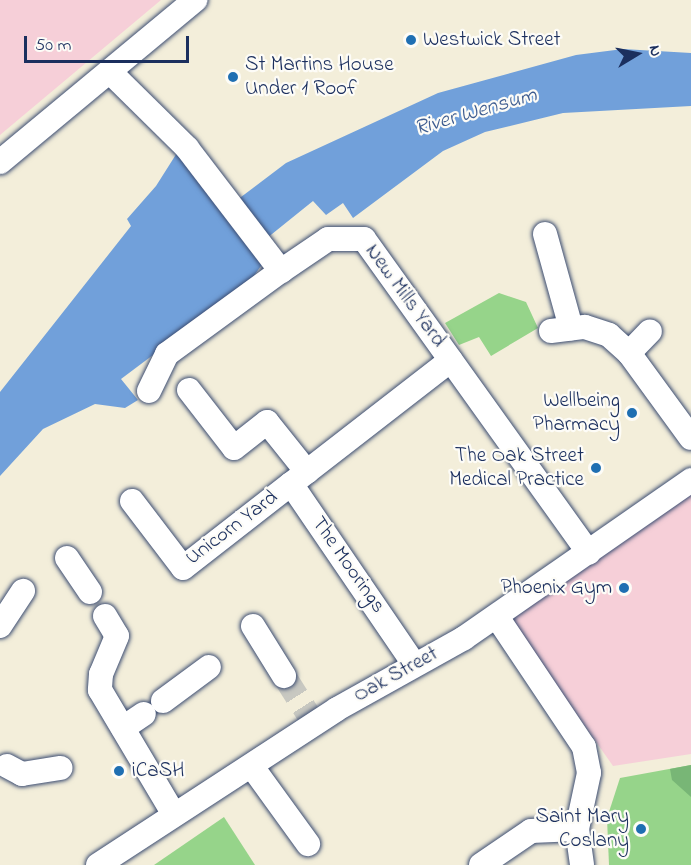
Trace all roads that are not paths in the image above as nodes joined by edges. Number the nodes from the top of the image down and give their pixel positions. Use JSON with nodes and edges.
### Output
{"nodes":[{"id":1,"x":195,"y":0,"type":"edge"},
{"id":2,"x":111,"y":73,"type":"junction"},
{"id":3,"x":0,"y":162,"type":"edge"},
{"id":4,"x":545,"y":234,"type":"dead end"},
{"id":5,"x":281,"y":271,"type":"junction"},
{"id":6,"x":650,"y":331,"type":"dead end"},
{"id":7,"x":629,"y":353,"type":"junction"},
{"id":8,"x":452,"y":360,"type":"junction"},
{"id":9,"x":189,"y":390,"type":"dead end"},
{"id":10,"x":149,"y":391,"type":"dead end"},
{"id":11,"x":691,"y":438,"type":"edge"},
{"id":12,"x":299,"y":478,"type":"junction"},
{"id":13,"x":691,"y":480,"type":"edge"},
{"id":14,"x":132,"y":501,"type":"dead end"},
{"id":15,"x":589,"y":553,"type":"junction"},
{"id":16,"x":67,"y":558,"type":"dead end"},
{"id":17,"x":23,"y":591,"type":"dead end"},
{"id":18,"x":90,"y":592,"type":"dead end"},
{"id":19,"x":105,"y":615,"type":"dead end"},
{"id":20,"x":497,"y":617,"type":"junction"},
{"id":21,"x":0,"y":626,"type":"edge"},
{"id":22,"x":253,"y":626,"type":"dead end"},
{"id":23,"x":414,"y":664,"type":"junction"},
{"id":24,"x":210,"y":667,"type":"dead end"},
{"id":25,"x":284,"y":676,"type":"tunnel mouth"},
{"id":26,"x":163,"y":701,"type":"dead end"},
{"id":27,"x":144,"y":714,"type":"dead end"},
{"id":28,"x":123,"y":728,"type":"junction"},
{"id":29,"x":8,"y":766,"type":"dead end"},
{"id":30,"x":61,"y":768,"type":"dead end"},
{"id":31,"x":254,"y":768,"type":"junction"},
{"id":32,"x":173,"y":813,"type":"junction"},
{"id":33,"x":577,"y":829,"type":"junction"},
{"id":34,"x":308,"y":844,"type":"dead end"},
{"id":35,"x":98,"y":865,"type":"edge"},
{"id":36,"x":480,"y":865,"type":"edge"},
{"id":37,"x":582,"y":865,"type":"edge"}],
"edges":[{"from":1,"to":2,"type":"street"},
{"from":2,"to":3,"type":"street"},
{"from":2,"to":5,"type":"street"},
{"from":4,"to":7,"type":"street"},
{"from":5,"to":8,"type":"street","name":"New Mills Yard"},
{"from":5,"to":10,"type":"street"},
{"from":6,"to":7,"type":"street"},
{"from":7,"to":11,"type":"street"},
{"from":8,"to":12,"type":"street"},
{"from":8,"to":15,"type":"street","name":"New Mills Yard"},
{"from":9,"to":12,"type":"street","name":"The Moorings"},
{"from":12,"to":14,"type":"street","name":"Unicorn Yard"},
{"from":12,"to":23,"type":"street","name":"The Moorings"},
{"from":13,"to":15,"type":"street","name":"Oak Street"},
{"from":15,"to":20,"type":"street","name":"Oak Street"},
{"from":16,"to":18,"type":"street"},
{"from":17,"to":21,"type":"street"},
{"from":19,"to":28,"type":"street"},
{"from":20,"to":23,"type":"street","name":"Oak Street"},
{"from":20,"to":33,"type":"street"},
{"from":22,"to":25,"type":"street"},
{"from":23,"to":31,"type":"street","name":"Oak Street"},
{"from":24,"to":26,"type":"street"},
{"from":27,"to":28,"type":"street"},
{"from":28,"to":32,"type":"street"},
{"from":29,"to":30,"type":"street"},
{"from":31,"to":32,"type":"street","name":"Oak Street"},
{"from":31,"to":34,"type":"street"},
{"from":32,"to":35,"type":"street","name":"Oak Street"},
{"from":33,"to":36,"type":"street"},
{"from":33,"to":37,"type":"street"}]}
